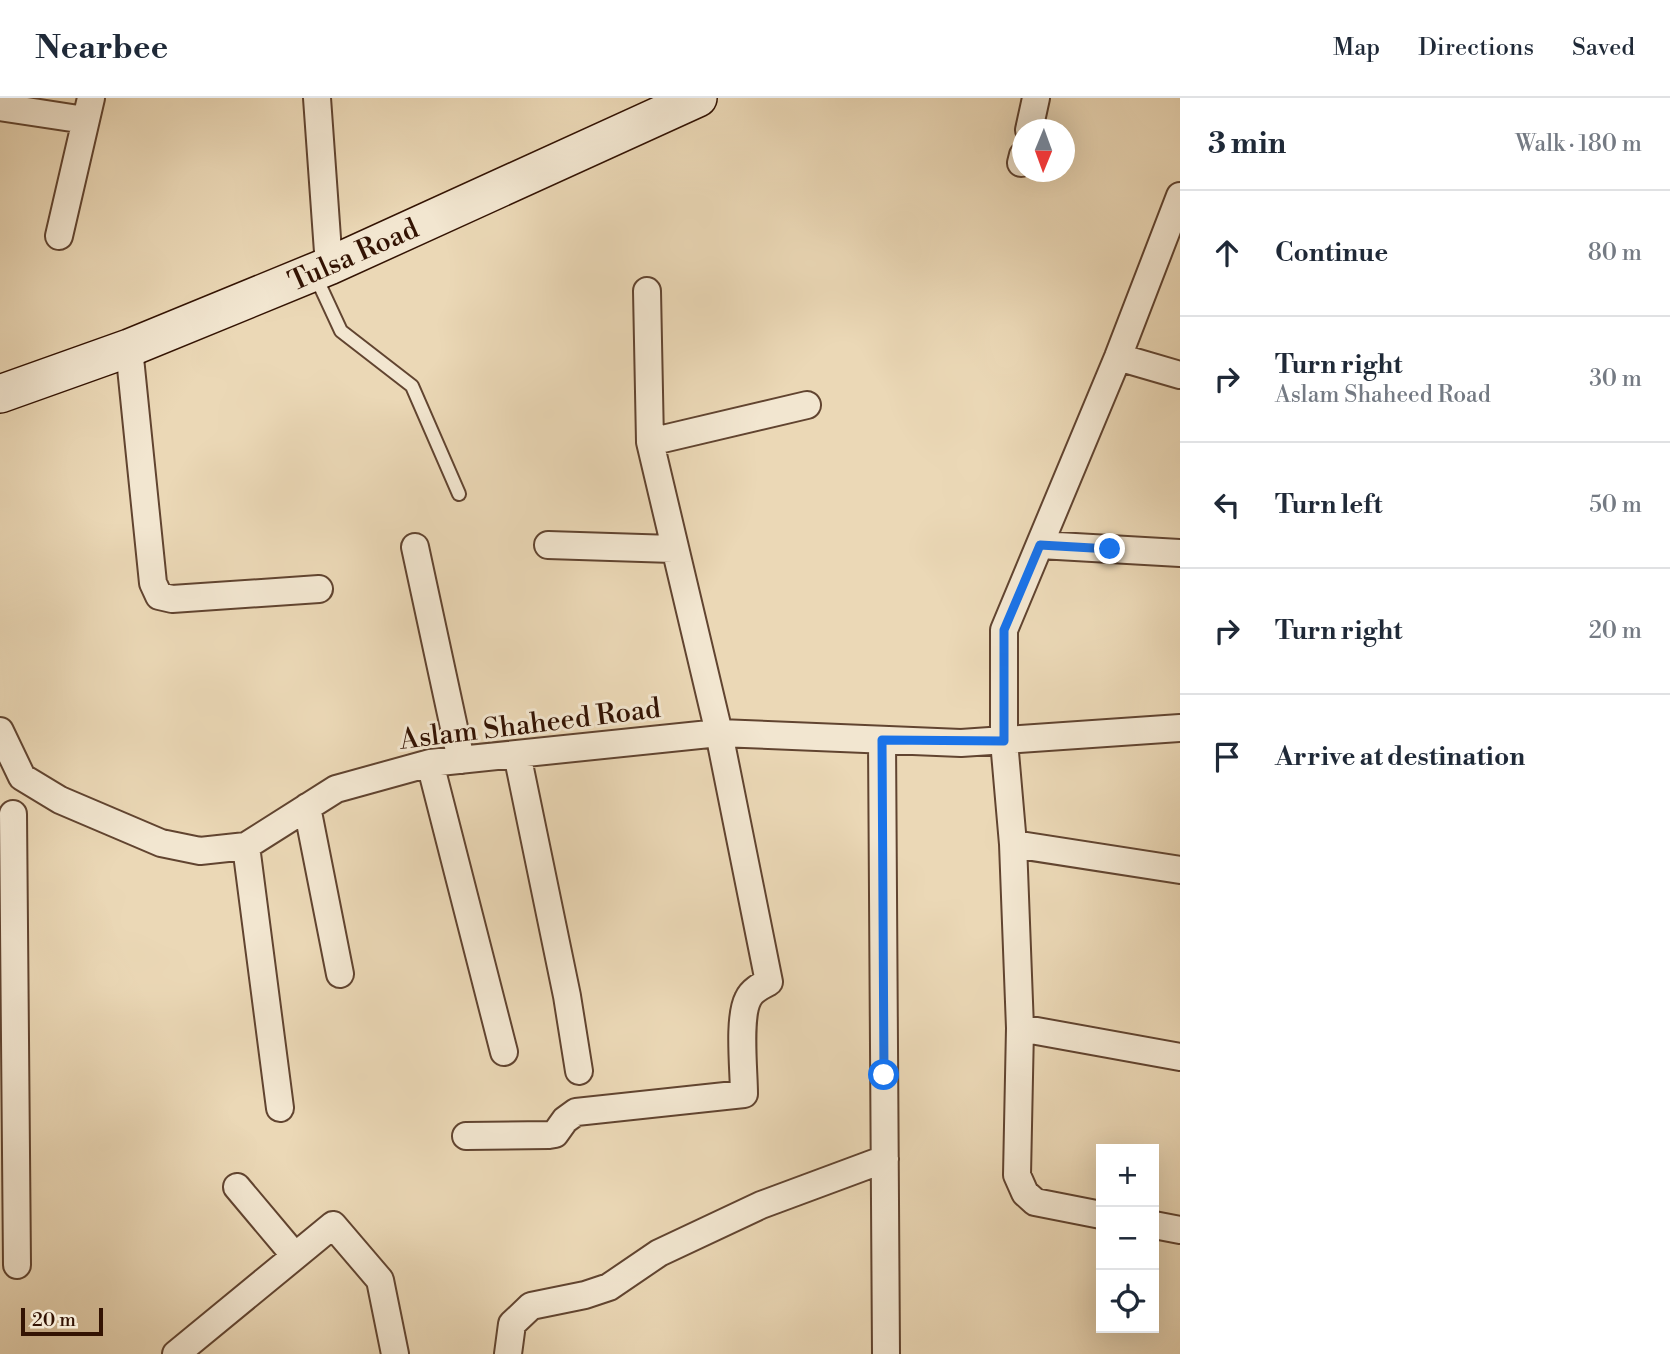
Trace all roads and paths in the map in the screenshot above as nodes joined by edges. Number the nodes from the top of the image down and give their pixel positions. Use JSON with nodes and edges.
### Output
{"nodes":[{"id":1,"x":317,"y":98,"type":"edge"},
{"id":2,"x":698,"y":98,"type":"edge"},
{"id":3,"x":1036,"y":98,"type":"edge"},
{"id":4,"x":0,"y":107,"type":"edge"},
{"id":5,"x":88,"y":109,"type":"edge"},
{"id":6,"x":1031,"y":119,"type":"edge"},
{"id":7,"x":1180,"y":196,"type":"edge"},
{"id":8,"x":59,"y":236,"type":"dead end"},
{"id":9,"x":321,"y":270,"type":"junction"},
{"id":10,"x":647,"y":291,"type":"dead end"},
{"id":11,"x":129,"y":348,"type":"junction"},
{"id":12,"x":1118,"y":357,"type":"junction"},
{"id":13,"x":1180,"y":375,"type":"edge"},
{"id":14,"x":0,"y":394,"type":"edge"},
{"id":15,"x":807,"y":405,"type":"dead end"},
{"id":16,"x":650,"y":442,"type":"junction"},
{"id":17,"x":459,"y":494,"type":"dead end"},
{"id":18,"x":548,"y":545,"type":"dead end"},
{"id":19,"x":1040,"y":545,"type":"junction"},
{"id":20,"x":415,"y":547,"type":"dead end"},
{"id":21,"x":673,"y":549,"type":"junction"},
{"id":22,"x":1180,"y":553,"type":"edge"},
{"id":23,"x":319,"y":589,"type":"dead end"},
{"id":24,"x":1180,"y":728,"type":"edge"},
{"id":25,"x":0,"y":731,"type":"edge"},
{"id":26,"x":719,"y":733,"type":"junction"},
{"id":27,"x":882,"y":740,"type":"junction"},
{"id":28,"x":1004,"y":741,"type":"junction"},
{"id":29,"x":517,"y":754,"type":"junction"},
{"id":30,"x":461,"y":760,"type":"junction"},
{"id":31,"x":430,"y":763,"type":"junction"},
{"id":32,"x":60,"y":800,"type":"junction"},
{"id":33,"x":307,"y":807,"type":"junction"},
{"id":34,"x":7,"y":813,"type":"edge"},
{"id":35,"x":1013,"y":845,"type":"junction"},
{"id":36,"x":246,"y":846,"type":"junction"},
{"id":37,"x":1180,"y":870,"type":"edge"},
{"id":38,"x":340,"y":974,"type":"dead end"},
{"id":39,"x":1020,"y":1028,"type":"junction"},
{"id":40,"x":505,"y":1052,"type":"dead end"},
{"id":41,"x":1180,"y":1057,"type":"edge"},
{"id":42,"x":579,"y":1071,"type":"dead end"},
{"id":43,"x":280,"y":1108,"type":"dead end"},
{"id":44,"x":466,"y":1136,"type":"dead end"},
{"id":45,"x":885,"y":1159,"type":"junction"},
{"id":46,"x":237,"y":1186,"type":"dead end"},
{"id":47,"x":1096,"y":1214,"type":"edge"},
{"id":48,"x":1159,"y":1226,"type":"edge"},
{"id":49,"x":1180,"y":1230,"type":"edge"},
{"id":50,"x":295,"y":1256,"type":"junction"},
{"id":51,"x":17,"y":1265,"type":"dead end"},
{"id":52,"x":176,"y":1354,"type":"edge"},
{"id":53,"x":395,"y":1354,"type":"edge"},
{"id":54,"x":508,"y":1354,"type":"edge"},
{"id":55,"x":886,"y":1354,"type":"edge"}],
"edges":[{"from":1,"to":9,"type":"street"},
{"from":2,"to":9,"type":"main road","name":"Tulsa Road"},
{"from":3,"to":6,"type":"street"},
{"from":4,"to":5,"type":"street"},
{"from":5,"to":8,"type":"street"},
{"from":7,"to":12,"type":"street"},
{"from":9,"to":11,"type":"main road","name":"Tulsa Road"},
{"from":9,"to":17,"type":"lane"},
{"from":10,"to":16,"type":"street"},
{"from":11,"to":14,"type":"main road","name":"Tulsa Road"},
{"from":11,"to":23,"type":"street"},
{"from":12,"to":13,"type":"street"},
{"from":12,"to":19,"type":"street"},
{"from":15,"to":16,"type":"street"},
{"from":16,"to":21,"type":"street"},
{"from":18,"to":21,"type":"street"},
{"from":19,"to":22,"type":"street"},
{"from":19,"to":28,"type":"street"},
{"from":20,"to":30,"type":"street"},
{"from":21,"to":26,"type":"street"},
{"from":24,"to":28,"type":"street","name":"Aslam Shaheed Road"},
{"from":25,"to":32,"type":"street","name":"Aslam Shaheed Road"},
{"from":26,"to":27,"type":"street","name":"Aslam Shaheed Road"},
{"from":26,"to":29,"type":"street","name":"Aslam Shaheed Road"},
{"from":26,"to":44,"type":"street"},
{"from":27,"to":28,"type":"street","name":"Aslam Shaheed Road"},
{"from":27,"to":45,"type":"street"},
{"from":28,"to":35,"type":"street"},
{"from":29,"to":30,"type":"street","name":"Aslam Shaheed Road"},
{"from":29,"to":42,"type":"street"},
{"from":30,"to":31,"type":"street","name":"Aslam Shaheed Road"},
{"from":31,"to":33,"type":"street","name":"Aslam Shaheed Road"},
{"from":31,"to":40,"type":"street"},
{"from":32,"to":34,"type":"street"},
{"from":32,"to":36,"type":"street","name":"Aslam Shaheed Road"},
{"from":33,"to":36,"type":"street","name":"Aslam Shaheed Road"},
{"from":33,"to":38,"type":"street"},
{"from":34,"to":51,"type":"street"},
{"from":35,"to":37,"type":"street"},
{"from":35,"to":39,"type":"street"},
{"from":36,"to":43,"type":"street"},
{"from":39,"to":41,"type":"street"},
{"from":39,"to":47,"type":"street"},
{"from":45,"to":54,"type":"street"},
{"from":45,"to":55,"type":"street"},
{"from":46,"to":50,"type":"street"},
{"from":48,"to":49,"type":"street"},
{"from":50,"to":52,"type":"street"},
{"from":50,"to":53,"type":"street"}]}
